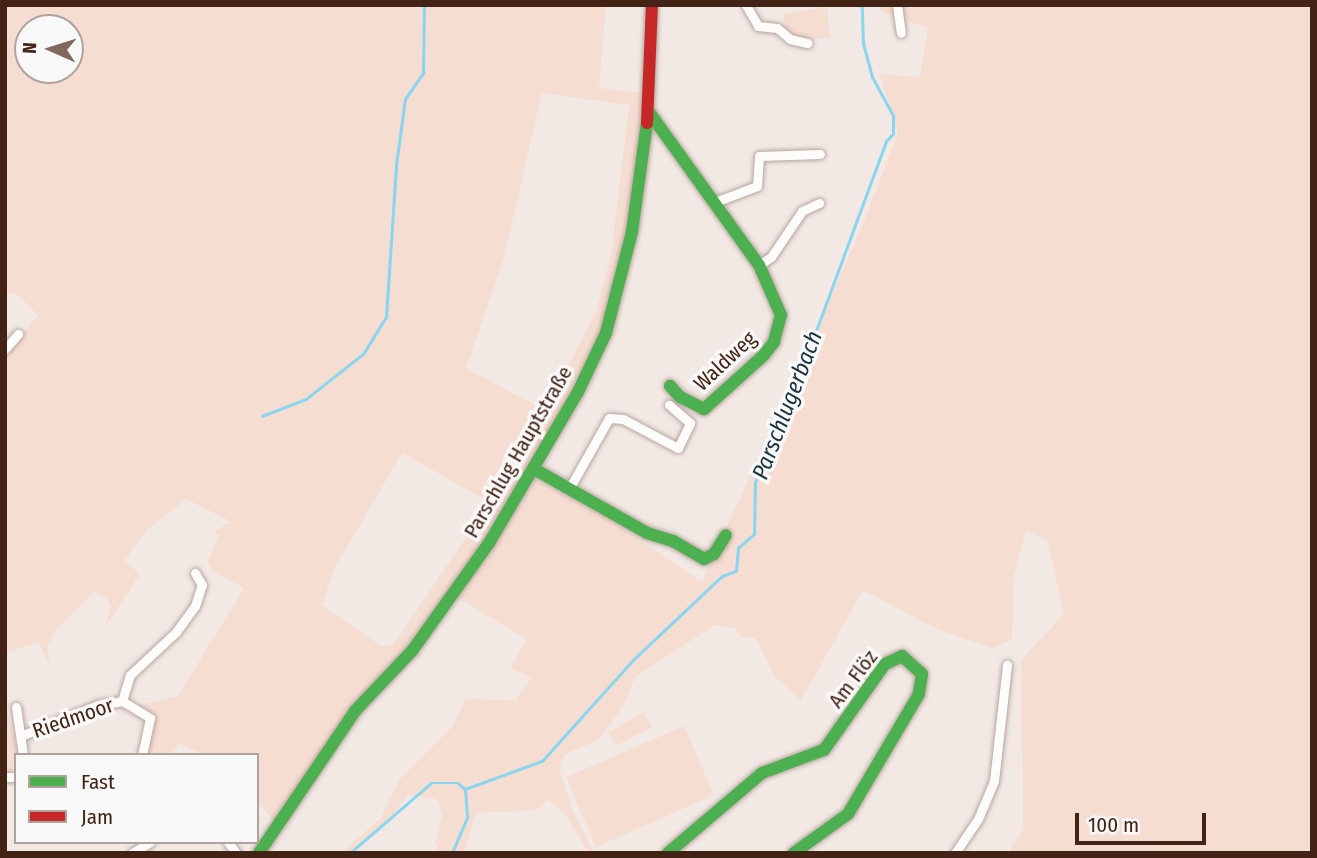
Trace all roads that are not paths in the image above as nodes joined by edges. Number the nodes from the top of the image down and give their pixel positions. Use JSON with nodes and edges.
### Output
{"nodes":[{"id":1,"x":652,"y":5,"type":"edge"},
{"id":2,"x":746,"y":5,"type":"edge"},
{"id":3,"x":897,"y":5,"type":"edge"},
{"id":4,"x":901,"y":33,"type":"dead end"},
{"id":5,"x":808,"y":43,"type":"dead end"},
{"id":6,"x":649,"y":112,"type":"junction"},
{"id":7,"x":820,"y":154,"type":"dead end"},
{"id":8,"x":715,"y":202,"type":"junction"},
{"id":9,"x":819,"y":203,"type":"dead end"},
{"id":10,"x":759,"y":265,"type":"junction"},
{"id":11,"x":18,"y":334,"type":"dead end"},
{"id":12,"x":5,"y":349,"type":"edge"},
{"id":13,"x":670,"y":386,"type":"dead end"},
{"id":14,"x":669,"y":405,"type":"dead end"},
{"id":15,"x":534,"y":469,"type":"junction"},
{"id":16,"x":569,"y":489,"type":"junction"},
{"id":17,"x":726,"y":535,"type":"dead end"},
{"id":18,"x":195,"y":573,"type":"dead end"},
{"id":19,"x":1007,"y":665,"type":"dead end"},
{"id":20,"x":122,"y":701,"type":"junction"},
{"id":21,"x":16,"y":707,"type":"dead end"},
{"id":22,"x":23,"y":736,"type":"junction"},
{"id":23,"x":23,"y":753,"type":"edge"},
{"id":24,"x":142,"y":753,"type":"edge"},
{"id":25,"x":259,"y":853,"type":"edge"},
{"id":26,"x":668,"y":853,"type":"edge"},
{"id":27,"x":794,"y":853,"type":"edge"},
{"id":28,"x":955,"y":853,"type":"edge"}],
"edges":[{"from":1,"to":6,"type":"street","name":"Parschlug Hauptstraße"},
{"from":2,"to":5,"type":"street"},
{"from":3,"to":4,"type":"street"},
{"from":6,"to":8,"type":"street","name":"Waldweg"},
{"from":6,"to":15,"type":"street","name":"Parschlug Hauptstraße"},
{"from":7,"to":8,"type":"street"},
{"from":8,"to":10,"type":"street","name":"Waldweg"},
{"from":9,"to":10,"type":"street"},
{"from":10,"to":13,"type":"street","name":"Waldweg"},
{"from":11,"to":12,"type":"street"},
{"from":14,"to":16,"type":"street"},
{"from":15,"to":16,"type":"street"},
{"from":15,"to":25,"type":"street","name":"Parschlug Hauptstraße"},
{"from":16,"to":17,"type":"street"},
{"from":18,"to":20,"type":"street","name":"Riedmoor"},
{"from":19,"to":28,"type":"street"},
{"from":20,"to":22,"type":"street","name":"Riedmoor"},
{"from":20,"to":24,"type":"street","name":"Riedmoor"},
{"from":21,"to":22,"type":"street","name":"Riedmoor"},
{"from":22,"to":23,"type":"street","name":"Riedmoor"},
{"from":26,"to":27,"type":"street","name":"Am Flöz"}]}
